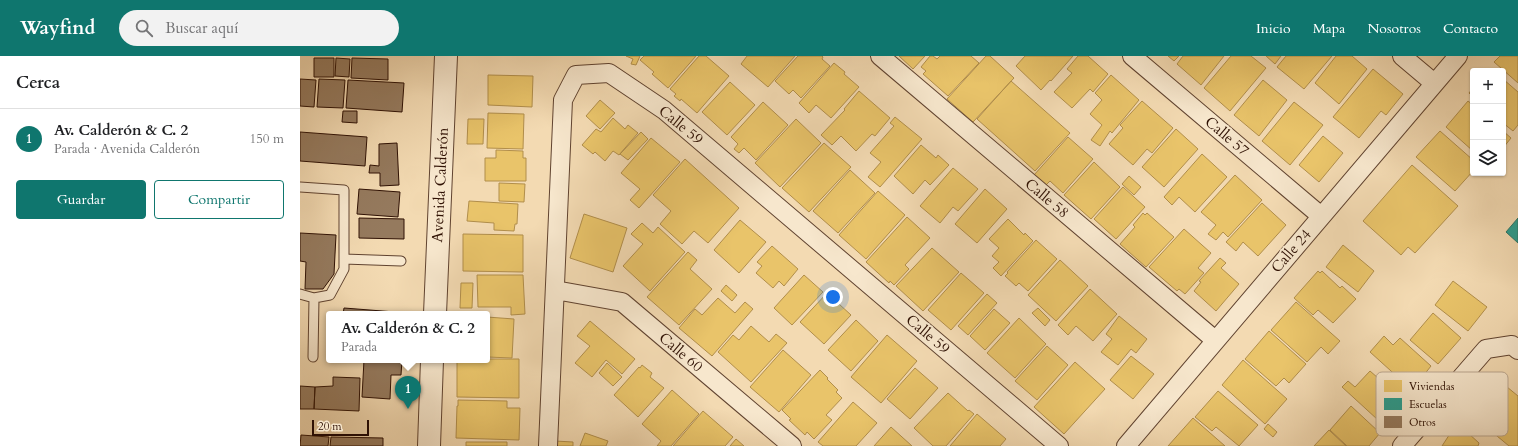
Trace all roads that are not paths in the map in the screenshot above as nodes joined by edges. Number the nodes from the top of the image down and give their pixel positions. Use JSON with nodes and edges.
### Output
{"nodes":[{"id":1,"x":446,"y":56,"type":"edge"},
{"id":2,"x":880,"y":56,"type":"edge"},
{"id":3,"x":1132,"y":56,"type":"edge"},
{"id":4,"x":1402,"y":56,"type":"edge"},
{"id":5,"x":1458,"y":56,"type":"edge"},
{"id":6,"x":1434,"y":83,"type":"junction"},
{"id":7,"x":300,"y":187,"type":"edge"},
{"id":8,"x":1321,"y":216,"type":"junction"},
{"id":9,"x":344,"y":259,"type":"junction"},
{"id":10,"x":401,"y":261,"type":"dead end"},
{"id":11,"x":555,"y":290,"type":"junction"},
{"id":12,"x":300,"y":294,"type":"edge"},
{"id":13,"x":314,"y":298,"type":"junction"},
{"id":14,"x":435,"y":311,"type":"edge"},
{"id":15,"x":1215,"y":340,"type":"junction"},
{"id":16,"x":1518,"y":350,"type":"edge"},
{"id":17,"x":313,"y":357,"type":"dead end"},
{"id":18,"x":432,"y":363,"type":"edge"},
{"id":19,"x":1466,"y":372,"type":"edge"},
{"id":20,"x":1411,"y":436,"type":"edge"},
{"id":21,"x":429,"y":446,"type":"edge"},
{"id":22,"x":548,"y":446,"type":"edge"},
{"id":23,"x":792,"y":446,"type":"edge"},
{"id":24,"x":1059,"y":446,"type":"edge"},
{"id":25,"x":1126,"y":446,"type":"edge"},
{"id":26,"x":1402,"y":446,"type":"edge"}],
"edges":[{"from":1,"to":14,"type":"street","name":"Avenida Calderón"},
{"from":2,"to":15,"type":"street","name":"Calle 58"},
{"from":3,"to":8,"type":"street","name":"Calle 57"},
{"from":4,"to":6,"type":"street"},
{"from":5,"to":6,"type":"street","name":"Calle 24"},
{"from":6,"to":8,"type":"street","name":"Calle 24"},
{"from":7,"to":9,"type":"lane"},
{"from":8,"to":15,"type":"street","name":"Calle 24"},
{"from":9,"to":10,"type":"lane"},
{"from":9,"to":13,"type":"lane"},
{"from":11,"to":22,"type":"street","name":"Calle 59"},
{"from":11,"to":23,"type":"street","name":"Calle 60"},
{"from":11,"to":24,"type":"street","name":"Calle 59"},
{"from":12,"to":13,"type":"lane"},
{"from":13,"to":17,"type":"lane"},
{"from":15,"to":25,"type":"street","name":"Calle 24"},
{"from":16,"to":19,"type":"street"},
{"from":18,"to":21,"type":"street"},
{"from":20,"to":26,"type":"street"}]}
